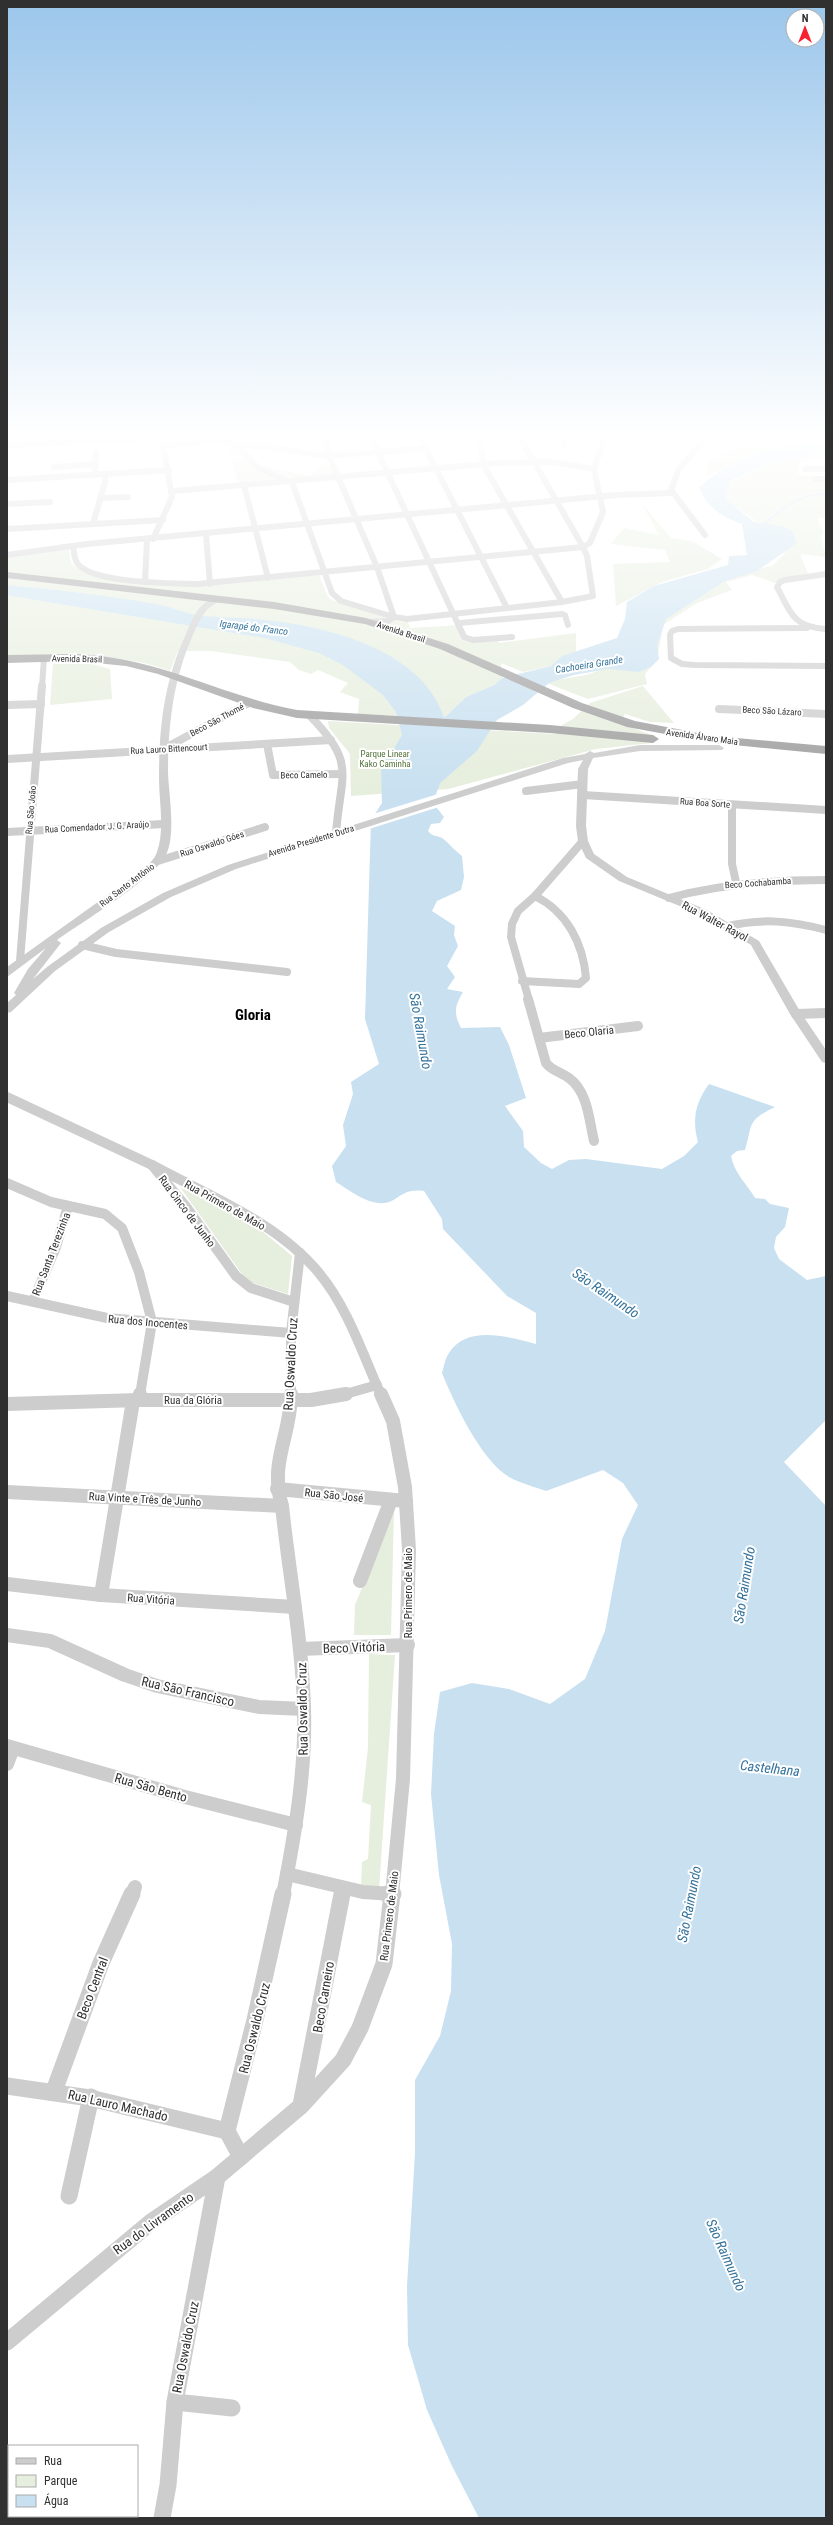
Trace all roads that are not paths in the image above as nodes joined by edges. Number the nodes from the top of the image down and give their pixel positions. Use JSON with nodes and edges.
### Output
{"nodes":[{"id":1,"x":75,"y":557,"type":"edge"},
{"id":2,"x":148,"y":557,"type":"edge"},
{"id":3,"x":208,"y":557,"type":"edge"},
{"id":4,"x":262,"y":557,"type":"edge"},
{"id":5,"x":319,"y":557,"type":"edge"},
{"id":6,"x":373,"y":557,"type":"edge"},
{"id":7,"x":428,"y":557,"type":"edge"},
{"id":8,"x":482,"y":557,"type":"joint"},
{"id":9,"x":536,"y":557,"type":"edge"},
{"id":10,"x":585,"y":557,"type":"edge"},
{"id":11,"x":430,"y":562,"type":"junction"},
{"id":12,"x":377,"y":567,"type":"junction"},
{"id":13,"x":324,"y":572,"type":"junction"},
{"id":14,"x":826,"y":574,"type":"edge"},
{"id":15,"x":7,"y":575,"type":"edge"},
{"id":16,"x":268,"y":578,"type":"junction"},
{"id":17,"x":145,"y":582,"type":"junction"},
{"id":18,"x":210,"y":584,"type":"junction"},
{"id":19,"x":218,"y":599,"type":"junction"},
{"id":20,"x":562,"y":602,"type":"junction"},
{"id":21,"x":507,"y":608,"type":"junction"},
{"id":22,"x":455,"y":613,"type":"junction"},
{"id":23,"x":391,"y":622,"type":"junction"},
{"id":24,"x":459,"y":624,"type":"junction"},
{"id":25,"x":568,"y":625,"type":"dead end"},
{"id":26,"x":807,"y":628,"type":"junction"},
{"id":27,"x":826,"y":629,"type":"edge"},
{"id":28,"x":512,"y":638,"type":"dead end"},
{"id":29,"x":44,"y":658,"type":"junction"},
{"id":30,"x":7,"y":659,"type":"edge"},
{"id":31,"x":826,"y":666,"type":"edge"},
{"id":32,"x":172,"y":674,"type":"junction"},
{"id":33,"x":249,"y":703,"type":"junction"},
{"id":34,"x":41,"y":704,"type":"junction"},
{"id":35,"x":7,"y":705,"type":"edge"},
{"id":36,"x":582,"y":707,"type":"joint"},
{"id":37,"x":719,"y":709,"type":"dead end"},
{"id":38,"x":826,"y":714,"type":"edge"},
{"id":39,"x":309,"y":715,"type":"junction"},
{"id":40,"x":354,"y":718,"type":"joint"},
{"id":41,"x":331,"y":740,"type":"junction"},
{"id":42,"x":267,"y":744,"type":"junction"},
{"id":43,"x":649,"y":747,"type":"joint"},
{"id":44,"x":719,"y":748,"type":"junction"},
{"id":45,"x":163,"y":749,"type":"junction"},
{"id":46,"x":826,"y":750,"type":"edge"},
{"id":47,"x":590,"y":754,"type":"junction"},
{"id":48,"x":36,"y":757,"type":"junction"},
{"id":49,"x":573,"y":758,"type":"junction"},
{"id":50,"x":826,"y":758,"type":"edge"},
{"id":51,"x":7,"y":759,"type":"edge"},
{"id":52,"x":582,"y":769,"type":"junction"},
{"id":53,"x":342,"y":774,"type":"junction"},
{"id":54,"x":583,"y":784,"type":"junction"},
{"id":55,"x":526,"y":791,"type":"dead end"},
{"id":56,"x":583,"y":795,"type":"junction"},
{"id":57,"x":732,"y":805,"type":"junction"},
{"id":58,"x":826,"y":810,"type":"edge"},
{"id":59,"x":164,"y":824,"type":"junction"},
{"id":60,"x":265,"y":827,"type":"dead end"},
{"id":61,"x":29,"y":830,"type":"junction"},
{"id":62,"x":7,"y":832,"type":"edge"},
{"id":63,"x":336,"y":834,"type":"junction"},
{"id":64,"x":583,"y":841,"type":"junction"},
{"id":65,"x":158,"y":861,"type":"junction"},
{"id":66,"x":826,"y":880,"type":"edge"},
{"id":67,"x":736,"y":882,"type":"junction"},
{"id":68,"x":536,"y":896,"type":"junction"},
{"id":69,"x":670,"y":898,"type":"junction"},
{"id":70,"x":98,"y":907,"type":"junction"},
{"id":71,"x":728,"y":926,"type":"junction"},
{"id":72,"x":826,"y":930,"type":"edge"},
{"id":73,"x":82,"y":945,"type":"junction"},
{"id":74,"x":20,"y":961,"type":"junction"},
{"id":75,"x":287,"y":972,"type":"dead end"},
{"id":76,"x":7,"y":973,"type":"edge"},
{"id":77,"x":522,"y":981,"type":"junction"},
{"id":78,"x":18,"y":1000,"type":"junction"},
{"id":79,"x":7,"y":1010,"type":"edge"},
{"id":80,"x":823,"y":1013,"type":"edge"},
{"id":81,"x":796,"y":1014,"type":"junction"},
{"id":82,"x":638,"y":1026,"type":"dead end"},
{"id":83,"x":539,"y":1038,"type":"junction"},
{"id":84,"x":826,"y":1059,"type":"edge"},
{"id":85,"x":7,"y":1097,"type":"edge"},
{"id":86,"x":594,"y":1142,"type":"dead end"},
{"id":87,"x":152,"y":1166,"type":"junction"},
{"id":88,"x":7,"y":1184,"type":"edge"},
{"id":89,"x":68,"y":1206,"type":"junction"},
{"id":90,"x":300,"y":1253,"type":"junction"},
{"id":91,"x":7,"y":1296,"type":"edge"},
{"id":92,"x":33,"y":1301,"type":"junction"},
{"id":93,"x":294,"y":1302,"type":"junction"},
{"id":94,"x":152,"y":1322,"type":"junction"},
{"id":95,"x":292,"y":1333,"type":"junction"},
{"id":96,"x":377,"y":1385,"type":"junction"},
{"id":97,"x":136,"y":1400,"type":"junction"},
{"id":98,"x":291,"y":1400,"type":"junction"},
{"id":99,"x":7,"y":1404,"type":"edge"},
{"id":100,"x":277,"y":1489,"type":"junction"},
{"id":101,"x":7,"y":1492,"type":"edge"},
{"id":102,"x":118,"y":1497,"type":"junction"},
{"id":103,"x":391,"y":1500,"type":"junction"},
{"id":104,"x":406,"y":1501,"type":"junction"},
{"id":105,"x":282,"y":1506,"type":"junction"},
{"id":106,"x":360,"y":1581,"type":"dead end"},
{"id":107,"x":7,"y":1584,"type":"edge"},
{"id":108,"x":101,"y":1595,"type":"junction"},
{"id":109,"x":295,"y":1607,"type":"junction"},
{"id":110,"x":7,"y":1635,"type":"edge"},
{"id":111,"x":408,"y":1645,"type":"junction"},
{"id":112,"x":300,"y":1649,"type":"junction"},
{"id":113,"x":304,"y":1709,"type":"junction"},
{"id":114,"x":10,"y":1747,"type":"edge"},
{"id":115,"x":7,"y":1764,"type":"edge"},
{"id":116,"x":296,"y":1825,"type":"junction"},
{"id":117,"x":287,"y":1874,"type":"junction"},
{"id":118,"x":135,"y":1886,"type":"dead end"},
{"id":119,"x":344,"y":1888,"type":"junction"},
{"id":120,"x":393,"y":1894,"type":"junction"},
{"id":121,"x":7,"y":2086,"type":"edge"},
{"id":122,"x":54,"y":2091,"type":"junction"},
{"id":123,"x":91,"y":2098,"type":"junction"},
{"id":124,"x":301,"y":2106,"type":"junction"},
{"id":125,"x":228,"y":2131,"type":"junction"},
{"id":126,"x":241,"y":2157,"type":"junction"},
{"id":127,"x":217,"y":2178,"type":"junction"},
{"id":128,"x":70,"y":2196,"type":"dead end"},
{"id":129,"x":7,"y":2342,"type":"edge"},
{"id":130,"x":175,"y":2402,"type":"junction"},
{"id":131,"x":232,"y":2408,"type":"dead end"},
{"id":132,"x":162,"y":2518,"type":"edge"}],
"edges":[{"from":1,"to":17,"type":"street"},
{"from":2,"to":17,"type":"street"},
{"from":3,"to":18,"type":"street"},
{"from":4,"to":16,"type":"street"},
{"from":5,"to":13,"type":"street"},
{"from":6,"to":12,"type":"street"},
{"from":7,"to":11,"type":"street"},
{"from":8,"to":11,"type":"street"},
{"from":8,"to":21,"type":"street"},
{"from":9,"to":20,"type":"street"},
{"from":10,"to":20,"type":"street"},
{"from":11,"to":12,"type":"street"},
{"from":11,"to":22,"type":"street"},
{"from":12,"to":13,"type":"street"},
{"from":12,"to":23,"type":"street"},
{"from":13,"to":16,"type":"street"},
{"from":13,"to":23,"type":"street"},
{"from":14,"to":26,"type":"street"},
{"from":15,"to":19,"type":"highway","name":"Avenida Brasil"},
{"from":16,"to":18,"type":"street"},
{"from":17,"to":18,"type":"street"},
{"from":19,"to":23,"type":"highway","name":"Avenida Brasil"},
{"from":19,"to":32,"type":"street","name":"Rua Santo Antônio"},
{"from":20,"to":21,"type":"street"},
{"from":21,"to":22,"type":"street"},
{"from":22,"to":23,"type":"street"},
{"from":22,"to":24,"type":"street"},
{"from":23,"to":36,"type":"highway","name":"Avenida Brasil"},
{"from":24,"to":25,"type":"street"},
{"from":24,"to":28,"type":"street"},
{"from":26,"to":27,"type":"street"},
{"from":26,"to":31,"type":"street"},
{"from":29,"to":30,"type":"highway","name":"Avenida Brasil"},
{"from":29,"to":32,"type":"highway","name":"Avenida Brasil"},
{"from":29,"to":34,"type":"street","name":"Rua São João"},
{"from":32,"to":33,"type":"highway","name":"Avenida Brasil"},
{"from":32,"to":45,"type":"street","name":"Rua Santo Antônio"},
{"from":33,"to":39,"type":"highway","name":"Avenida Brasil"},
{"from":33,"to":45,"type":"street","name":"Beco São Thomé"},
{"from":34,"to":35,"type":"street"},
{"from":34,"to":48,"type":"street","name":"Rua São João"},
{"from":36,"to":46,"type":"highway","name":"Avenida Álvaro Maia"},
{"from":37,"to":38,"type":"street","name":"Beco São Lázaro"},
{"from":39,"to":40,"type":"highway","name":"Avenida Brasil"},
{"from":39,"to":41,"type":"street"},
{"from":40,"to":44,"type":"highway","name":"Avenida Álvaro Maia"},
{"from":41,"to":42,"type":"street","name":"Rua Lauro Bittencourt"},
{"from":41,"to":53,"type":"street"},
{"from":42,"to":45,"type":"street","name":"Rua Lauro Bittencourt"},
{"from":42,"to":53,"type":"street","name":"Beco Camelo"},
{"from":43,"to":44,"type":"street","name":"Avenida Álvaro Maia"},
{"from":43,"to":47,"type":"street","name":"Avenida Presidente Dutra"},
{"from":44,"to":50,"type":"highway","name":"Avenida Álvaro Maia"},
{"from":45,"to":48,"type":"street","name":"Rua Lauro Bittencourt"},
{"from":45,"to":59,"type":"street","name":"Rua Santo Antônio"},
{"from":47,"to":49,"type":"street","name":"Avenida Presidente Dutra"},
{"from":47,"to":52,"type":"street"},
{"from":48,"to":51,"type":"street","name":"Rua Lauro Bittencourt"},
{"from":48,"to":61,"type":"street","name":"Rua São João"},
{"from":49,"to":52,"type":"street"},
{"from":49,"to":63,"type":"street","name":"Avenida Presidente Dutra"},
{"from":52,"to":54,"type":"street","name":"Rua Walter Rayol"},
{"from":53,"to":63,"type":"street"},
{"from":54,"to":55,"type":"street"},
{"from":54,"to":56,"type":"street","name":"Rua Walter Rayol"},
{"from":56,"to":57,"type":"street","name":"Rua Boa Sorte"},
{"from":56,"to":64,"type":"street","name":"Rua Walter Rayol"},
{"from":57,"to":58,"type":"street","name":"Rua Boa Sorte"},
{"from":57,"to":67,"type":"street"},
{"from":59,"to":61,"type":"street","name":"Rua Comendador J. G. Araújo"},
{"from":59,"to":65,"type":"street","name":"Rua Santo Antônio"},
{"from":60,"to":65,"type":"street","name":"Rua Oswaldo Góes"},
{"from":61,"to":62,"type":"street","name":"Rua Comendador J. G. Araújo"},
{"from":61,"to":74,"type":"street","name":"Rua São João"},
{"from":63,"to":73,"type":"street","name":"Avenida Presidente Dutra"},
{"from":64,"to":68,"type":"street"},
{"from":64,"to":69,"type":"street","name":"Rua Walter Rayol"},
{"from":65,"to":70,"type":"street","name":"Rua Santo Antônio"},
{"from":66,"to":67,"type":"street","name":"Beco Cochabamba"},
{"from":67,"to":69,"type":"street","name":"Beco Cochabamba"},
{"from":68,"to":77,"type":"street"},
{"from":68,"to":77,"type":"street"},
{"from":69,"to":71,"type":"street","name":"Rua Walter Rayol"},
{"from":70,"to":74,"type":"street","name":"Rua Santo Antônio"},
{"from":70,"to":78,"type":"street"},
{"from":71,"to":72,"type":"street"},
{"from":71,"to":81,"type":"street","name":"Rua Walter Rayol"},
{"from":73,"to":75,"type":"street"},
{"from":73,"to":78,"type":"street","name":"Avenida Presidente Dutra"},
{"from":74,"to":76,"type":"street"},
{"from":77,"to":83,"type":"street"},
{"from":78,"to":79,"type":"street","name":"Avenida Presidente Dutra"},
{"from":80,"to":81,"type":"street"},
{"from":81,"to":84,"type":"street","name":"Rua Walter Rayol"},
{"from":82,"to":83,"type":"street","name":"Beco Olaria"},
{"from":83,"to":86,"type":"street"},
{"from":85,"to":87,"type":"street","name":"Rua Cinco de Junho"},
{"from":87,"to":90,"type":"street","name":"Rua Primero de Maio"},
{"from":87,"to":93,"type":"street","name":"Rua Cinco de Junho"},
{"from":88,"to":89,"type":"street"},
{"from":89,"to":92,"type":"street","name":"Rua Santa Terezinha"},
{"from":89,"to":94,"type":"street"},
{"from":90,"to":93,"type":"street","name":"Rua Oswaldo Cruz"},
{"from":90,"to":96,"type":"street","name":"Rua Primero de Maio"},
{"from":91,"to":92,"type":"street","name":"Rua dos Inocentes"},
{"from":92,"to":94,"type":"street","name":"Rua dos Inocentes"},
{"from":93,"to":95,"type":"street","name":"Rua Oswaldo Cruz"},
{"from":94,"to":95,"type":"street","name":"Rua dos Inocentes"},
{"from":94,"to":97,"type":"street"},
{"from":95,"to":98,"type":"street","name":"Rua Oswaldo Cruz"},
{"from":96,"to":98,"type":"street","name":"Rua da Glória"},
{"from":96,"to":104,"type":"street","name":"Rua Primero de Maio"},
{"from":97,"to":98,"type":"street","name":"Rua da Glória"},
{"from":97,"to":99,"type":"street","name":"Rua da Glória"},
{"from":97,"to":102,"type":"street"},
{"from":98,"to":100,"type":"street","name":"Rua Oswaldo Cruz"},
{"from":100,"to":103,"type":"street","name":"Rua São José"},
{"from":100,"to":105,"type":"street","name":"Rua Oswaldo Cruz"},
{"from":101,"to":102,"type":"street","name":"Rua Vinte e Três de Junho"},
{"from":102,"to":105,"type":"street","name":"Rua Vinte e Três de Junho"},
{"from":102,"to":108,"type":"street"},
{"from":103,"to":104,"type":"street","name":"Rua São José"},
{"from":103,"to":106,"type":"street"},
{"from":104,"to":111,"type":"street","name":"Rua Primero de Maio"},
{"from":105,"to":109,"type":"street","name":"Rua Oswaldo Cruz"},
{"from":107,"to":108,"type":"street","name":"Rua Vitória"},
{"from":108,"to":109,"type":"street","name":"Rua Vitória"},
{"from":109,"to":112,"type":"street","name":"Rua Oswaldo Cruz"},
{"from":110,"to":113,"type":"street","name":"Rua São Francisco"},
{"from":111,"to":112,"type":"street","name":"Beco Vitória"},
{"from":111,"to":120,"type":"street","name":"Rua Primero de Maio"},
{"from":112,"to":113,"type":"street","name":"Rua Oswaldo Cruz"},
{"from":113,"to":116,"type":"street","name":"Rua Oswaldo Cruz"},
{"from":114,"to":115,"type":"street"},
{"from":114,"to":116,"type":"street","name":"Rua São Bento"},
{"from":116,"to":117,"type":"street","name":"Rua Oswaldo Cruz"},
{"from":117,"to":119,"type":"street"},
{"from":117,"to":125,"type":"street","name":"Rua Oswaldo Cruz"},
{"from":118,"to":122,"type":"street","name":"Beco Central"},
{"from":119,"to":120,"type":"street"},
{"from":119,"to":124,"type":"street","name":"Beco Carneiro"},
{"from":120,"to":124,"type":"street","name":"Rua Primero de Maio"},
{"from":121,"to":122,"type":"street","name":"Rua Lauro Machado"},
{"from":122,"to":123,"type":"street","name":"Rua Lauro Machado"},
{"from":123,"to":125,"type":"street","name":"Rua Lauro Machado"},
{"from":123,"to":128,"type":"street"},
{"from":124,"to":126,"type":"street","name":"Rua do Livramento"},
{"from":125,"to":126,"type":"street"},
{"from":126,"to":127,"type":"street","name":"Rua do Livramento"},
{"from":127,"to":129,"type":"street","name":"Rua do Livramento"},
{"from":127,"to":130,"type":"street","name":"Rua Oswaldo Cruz"},
{"from":130,"to":131,"type":"street"},
{"from":130,"to":132,"type":"street","name":"Rua Oswaldo Cruz"}]}
